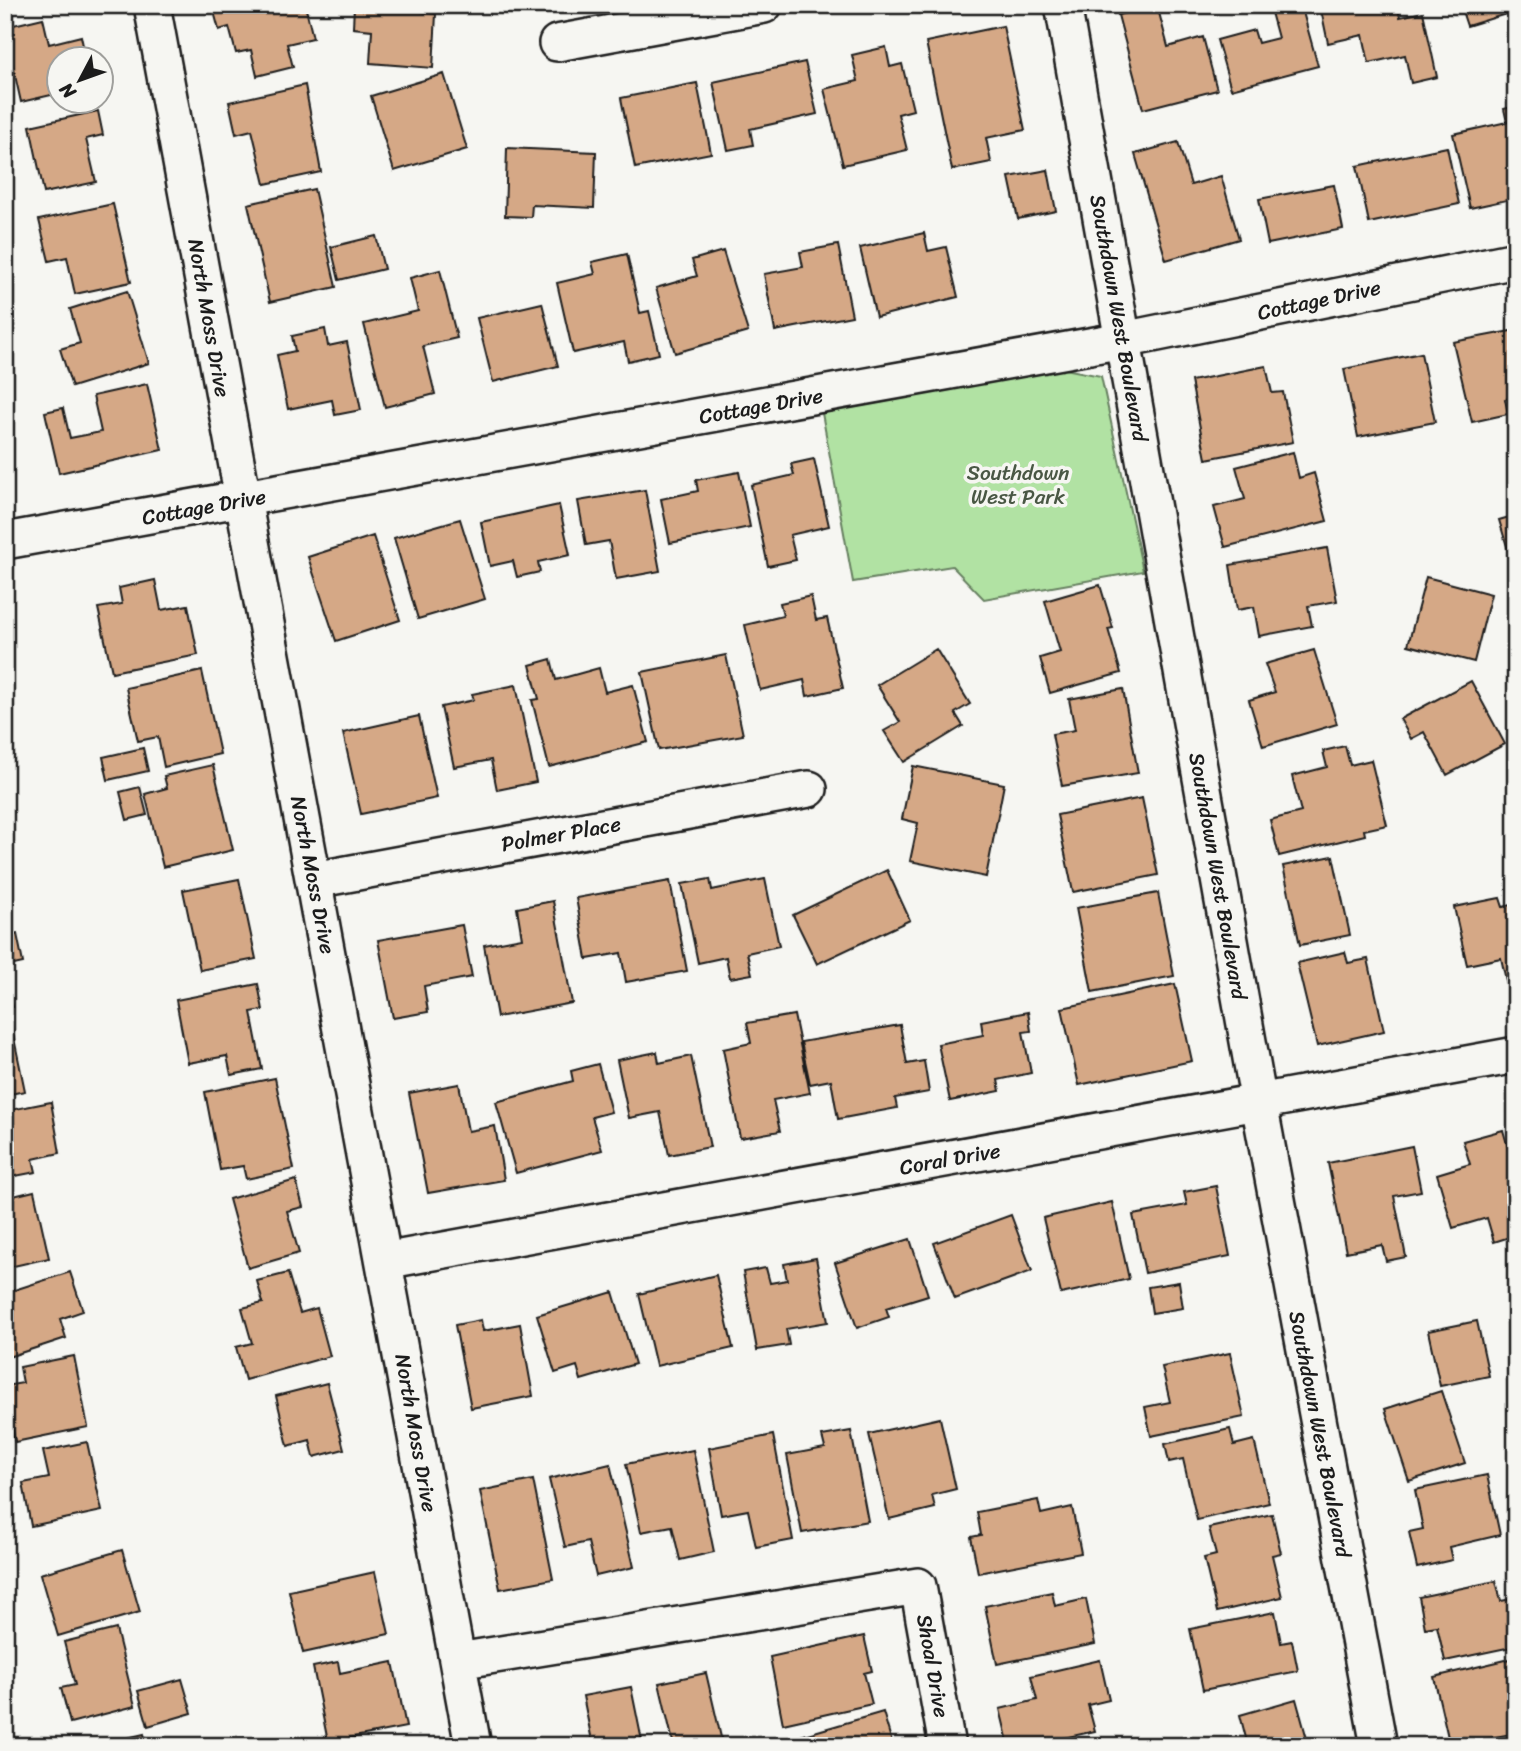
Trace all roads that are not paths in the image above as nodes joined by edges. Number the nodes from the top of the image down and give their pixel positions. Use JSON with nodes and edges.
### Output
{"nodes":[{"id":1,"x":152,"y":5,"type":"edge"},
{"id":2,"x":764,"y":5,"type":"edge"},
{"id":3,"x":1063,"y":5,"type":"edge"},
{"id":4,"x":557,"y":43,"type":"dead end"},
{"id":5,"x":1516,"y":260,"type":"edge"},
{"id":6,"x":1123,"y":340,"type":"junction"},
{"id":7,"x":242,"y":500,"type":"junction"},
{"id":8,"x":5,"y":541,"type":"edge"},
{"id":9,"x":809,"y":789,"type":"dead end"},
{"id":10,"x":314,"y":880,"type":"junction"},
{"id":11,"x":1516,"y":1055,"type":"edge"},
{"id":12,"x":1259,"y":1103,"type":"junction"},
{"id":13,"x":384,"y":1261,"type":"junction"},
{"id":14,"x":457,"y":1661,"type":"junction"},
{"id":15,"x":473,"y":1746,"type":"edge"},
{"id":16,"x":947,"y":1746,"type":"edge"},
{"id":17,"x":1379,"y":1746,"type":"edge"}],
"edges":[{"from":1,"to":7,"type":"street","name":"North Moss Drive"},
{"from":2,"to":4,"type":"street"},
{"from":3,"to":6,"type":"street","name":"Southdown West Boulevard"},
{"from":5,"to":6,"type":"street","name":"Cottage Drive"},
{"from":6,"to":7,"type":"street","name":"Cottage Drive"},
{"from":6,"to":12,"type":"street","name":"Southdown West Boulevard"},
{"from":7,"to":8,"type":"street","name":"Cottage Drive"},
{"from":7,"to":10,"type":"street","name":"North Moss Drive"},
{"from":9,"to":10,"type":"street","name":"Polmer Place"},
{"from":10,"to":13,"type":"street","name":"North Moss Drive"},
{"from":11,"to":12,"type":"street","name":"Coral Drive"},
{"from":12,"to":13,"type":"street","name":"Coral Drive"},
{"from":12,"to":17,"type":"street","name":"Southdown West Boulevard"},
{"from":13,"to":14,"type":"street","name":"North Moss Drive"},
{"from":14,"to":15,"type":"street","name":"North Moss Drive"},
{"from":14,"to":16,"type":"street","name":"Shoal Drive"}]}
